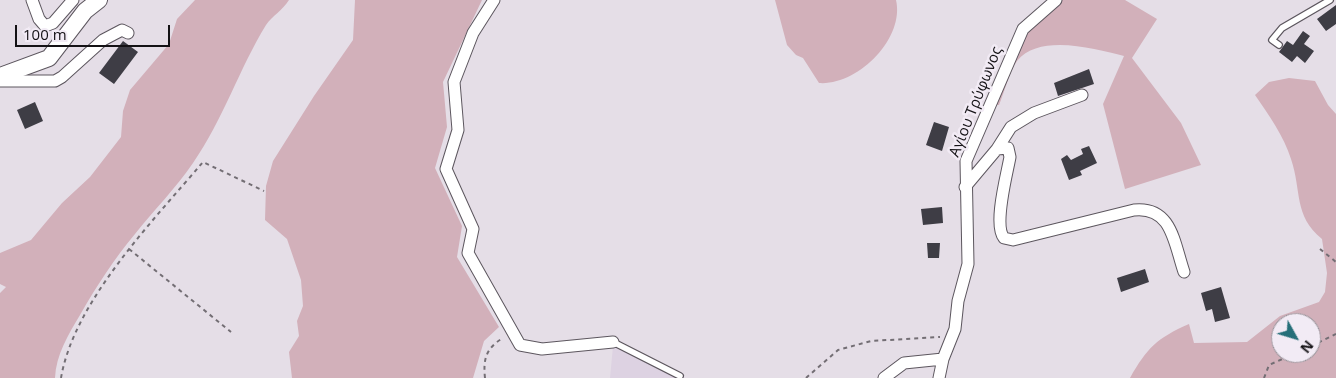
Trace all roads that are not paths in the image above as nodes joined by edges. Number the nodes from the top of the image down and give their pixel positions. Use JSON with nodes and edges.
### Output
{"nodes":[{"id":1,"x":32,"y":0,"type":"edge"},
{"id":2,"x":73,"y":0,"type":"edge"},
{"id":3,"x":99,"y":0,"type":"edge"},
{"id":4,"x":494,"y":0,"type":"edge"},
{"id":5,"x":1056,"y":0,"type":"edge"},
{"id":6,"x":1330,"y":0,"type":"edge"},
{"id":7,"x":128,"y":33,"type":"dead end"},
{"id":8,"x":1279,"y":45,"type":"dead end"},
{"id":9,"x":0,"y":76,"type":"edge"},
{"id":10,"x":0,"y":81,"type":"edge"},
{"id":11,"x":1082,"y":95,"type":"dead end"},
{"id":12,"x":997,"y":149,"type":"junction"},
{"id":13,"x":965,"y":187,"type":"junction"},
{"id":14,"x":1184,"y":272,"type":"dead end"},
{"id":15,"x":613,"y":342,"type":"joint"},
{"id":16,"x":943,"y":359,"type":"junction"},
{"id":17,"x":680,"y":376,"type":"dead end"},
{"id":18,"x":884,"y":378,"type":"edge"},
{"id":19,"x":939,"y":378,"type":"edge"}],
"edges":[{"from":1,"to":2,"type":"street"},
{"from":3,"to":9,"type":"street"},
{"from":4,"to":15,"type":"street"},
{"from":5,"to":13,"type":"street","name":"Αγίου Τρύφωνος"},
{"from":6,"to":8,"type":"lane"},
{"from":7,"to":10,"type":"street"},
{"from":11,"to":12,"type":"street"},
{"from":12,"to":13,"type":"street"},
{"from":12,"to":14,"type":"street"},
{"from":13,"to":16,"type":"street","name":"Αγίου Τρύφωνος"},
{"from":15,"to":17,"type":"lane"},
{"from":16,"to":18,"type":"street"},
{"from":16,"to":19,"type":"street","name":"Αγίου Τρύφωνος"}]}
